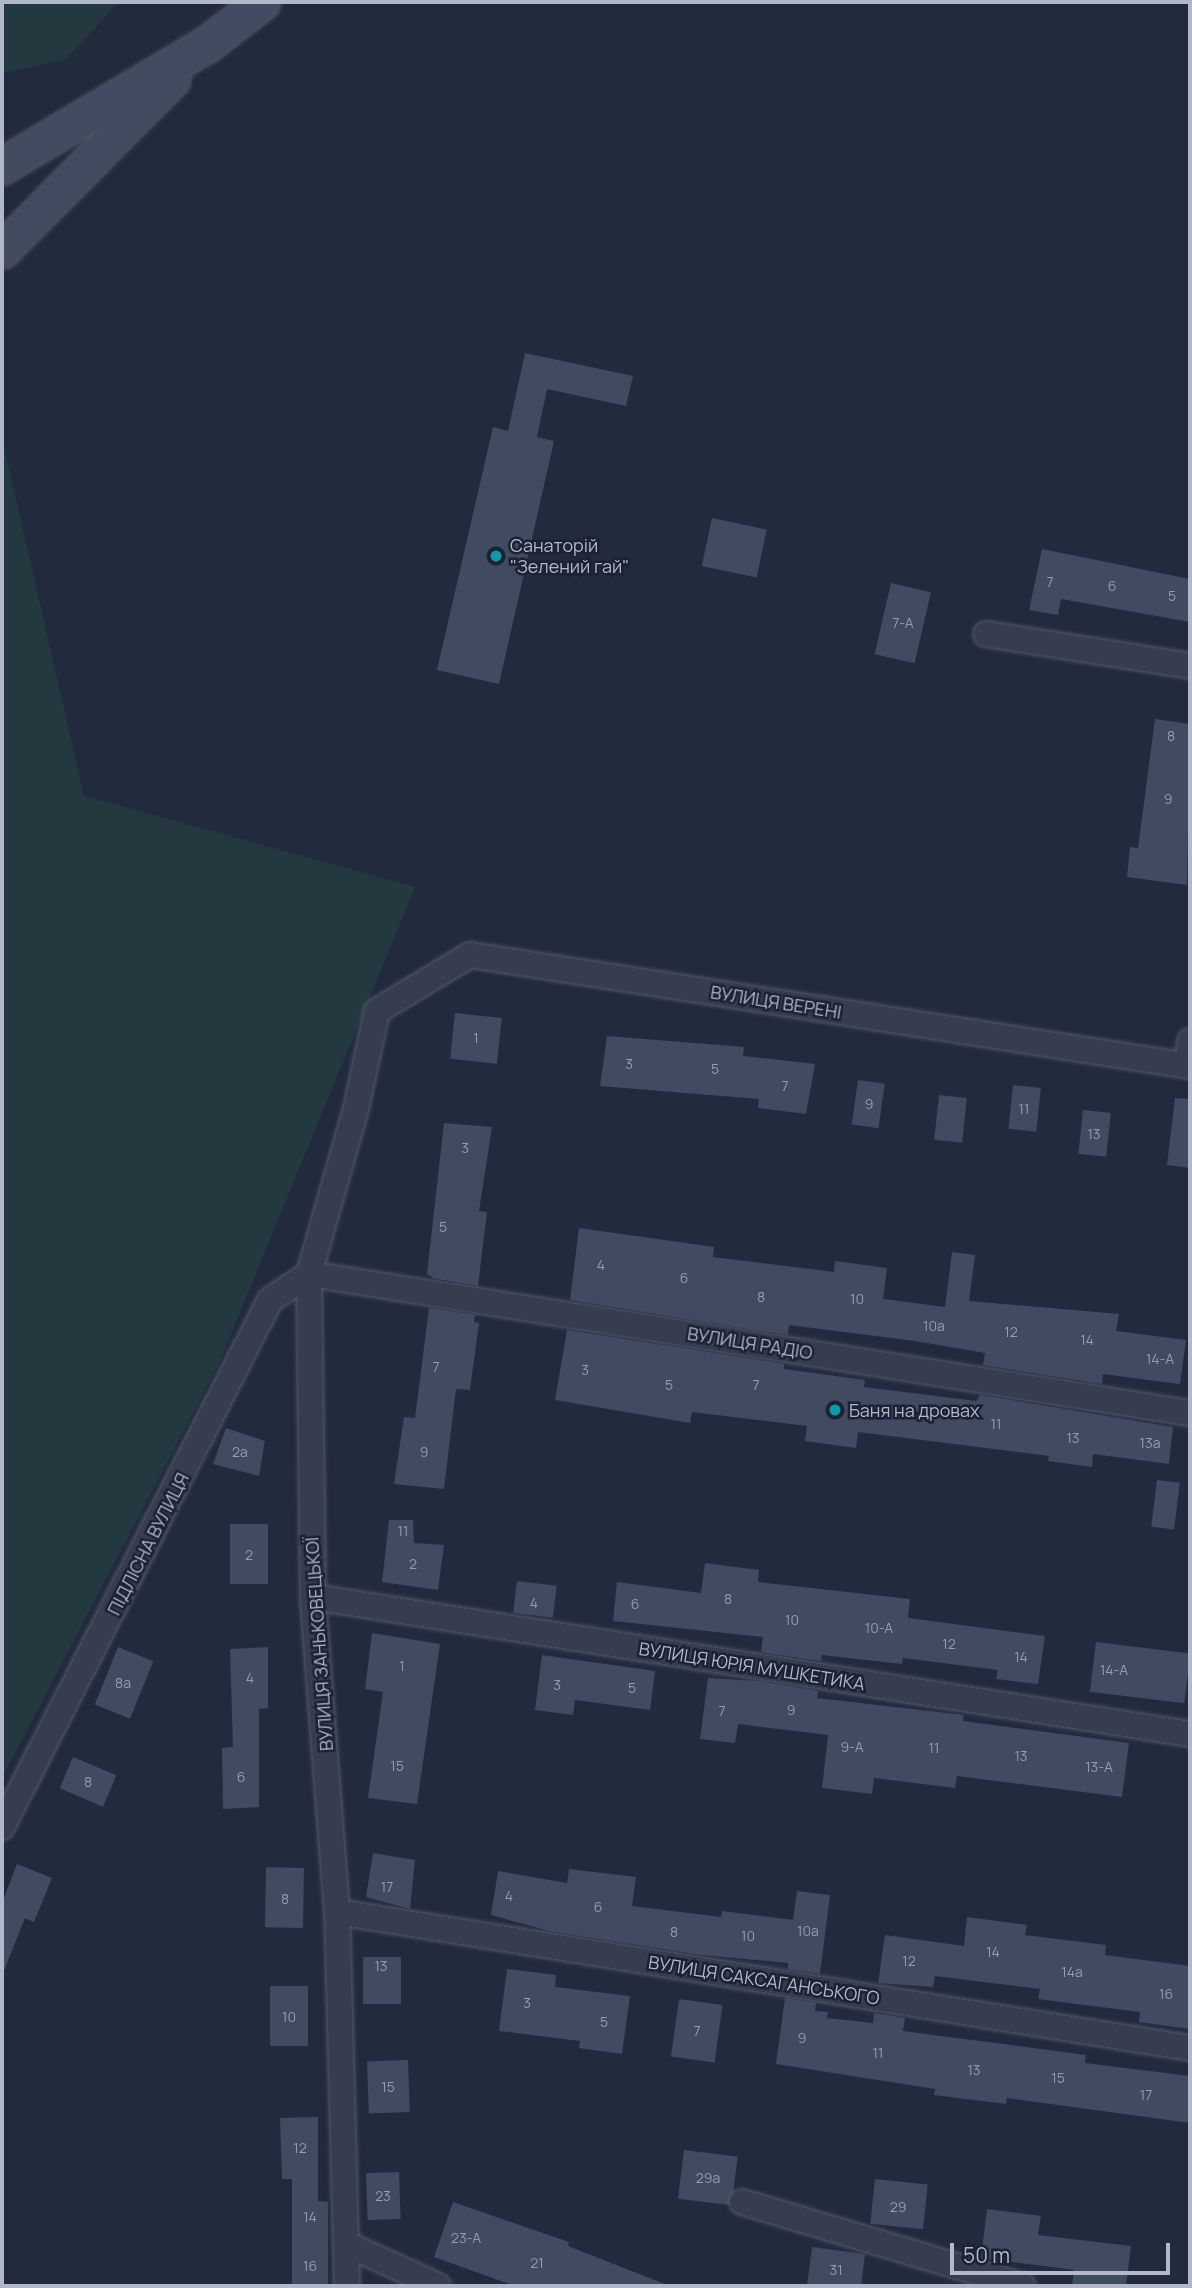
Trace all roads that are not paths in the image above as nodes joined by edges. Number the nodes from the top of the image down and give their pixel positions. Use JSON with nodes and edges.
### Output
{"nodes":[{"id":1,"x":262,"y":2,"type":"edge"},
{"id":2,"x":206,"y":44,"type":"junction"},
{"id":3,"x":2,"y":166,"type":"edge"},
{"id":4,"x":2,"y":250,"type":"edge"},
{"id":5,"x":986,"y":634,"type":"dead end"},
{"id":6,"x":1190,"y":666,"type":"edge"},
{"id":7,"x":377,"y":1011,"type":"joint"},
{"id":8,"x":1190,"y":1041,"type":"edge"},
{"id":9,"x":1189,"y":1066,"type":"edge"},
{"id":10,"x":309,"y":1274,"type":"junction"},
{"id":11,"x":1190,"y":1413,"type":"edge"},
{"id":12,"x":313,"y":1597,"type":"junction"},
{"id":13,"x":1190,"y":1734,"type":"edge"},
{"id":14,"x":2,"y":1827,"type":"edge"},
{"id":15,"x":337,"y":1912,"type":"junction"},
{"id":16,"x":1190,"y":2048,"type":"edge"},
{"id":17,"x":742,"y":2202,"type":"dead end"},
{"id":18,"x":346,"y":2244,"type":"junction"},
{"id":19,"x":347,"y":2286,"type":"edge"},
{"id":20,"x":438,"y":2286,"type":"edge"},
{"id":21,"x":1023,"y":2286,"type":"edge"}],
"edges":[{"from":1,"to":2,"type":"main road"},
{"from":2,"to":3,"type":"main road"},
{"from":2,"to":4,"type":"main road"},
{"from":5,"to":6,"type":"street"},
{"from":7,"to":9,"type":"street","name":"ВУЛИЦЯ ВЕРЕНІ"},
{"from":7,"to":10,"type":"street","name":"ВУЛИЦЯ ЗАНЬКОВЕЦЬКОЇ"},
{"from":8,"to":9,"type":"street"},
{"from":10,"to":11,"type":"street","name":"ВУЛИЦЯ РАДІО"},
{"from":10,"to":12,"type":"street","name":"ВУЛИЦЯ ЗАНЬКОВЕЦЬКОЇ"},
{"from":10,"to":14,"type":"street","name":"ПІДЛІСНА ВУЛИЦЯ"},
{"from":12,"to":13,"type":"street","name":"ВУЛИЦЯ ЮРІЯ МУШКЕТИКА"},
{"from":12,"to":15,"type":"street","name":"ВУЛИЦЯ ЗАНЬКОВЕЦЬКОЇ"},
{"from":15,"to":16,"type":"street","name":"ВУЛИЦЯ САКСАГАНСЬКОГО"},
{"from":15,"to":18,"type":"street","name":"ВУЛИЦЯ ЗАНЬКОВЕЦЬКОЇ"},
{"from":17,"to":21,"type":"street"},
{"from":18,"to":19,"type":"street","name":"ВУЛИЦЯ ЗАНЬКОВЕЦЬКОЇ"},
{"from":18,"to":20,"type":"street"}]}
